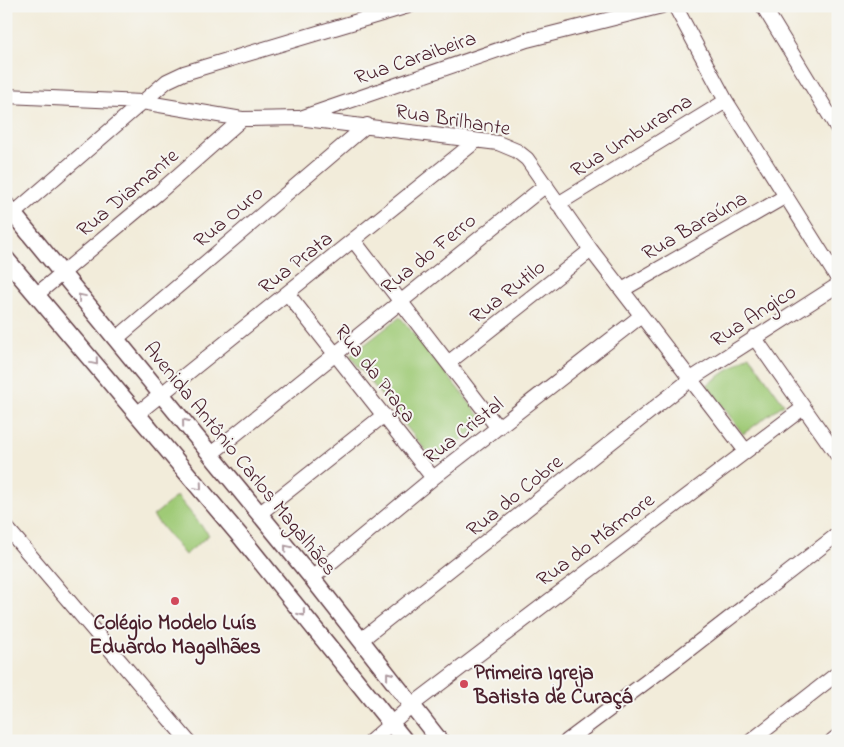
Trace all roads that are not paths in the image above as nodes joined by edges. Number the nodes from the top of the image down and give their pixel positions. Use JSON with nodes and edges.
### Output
{"nodes":[{"id":1,"x":408,"y":6,"type":"edge"},
{"id":2,"x":662,"y":6,"type":"edge"},
{"id":3,"x":675,"y":6,"type":"edge"},
{"id":4,"x":763,"y":6,"type":"edge"},
{"id":5,"x":12,"y":97,"type":"edge"},
{"id":6,"x":726,"y":101,"type":"junction"},
{"id":7,"x":142,"y":102,"type":"junction"},
{"id":8,"x":6,"y":106,"type":"edge"},
{"id":9,"x":298,"y":118,"type":"junction"},
{"id":10,"x":242,"y":119,"type":"junction"},
{"id":11,"x":367,"y":126,"type":"junction"},
{"id":12,"x":838,"y":129,"type":"edge"},
{"id":13,"x":476,"y":141,"type":"junction"},
{"id":14,"x":546,"y":185,"type":"junction"},
{"id":15,"x":786,"y":196,"type":"junction"},
{"id":16,"x":558,"y":204,"type":"junction"},
{"id":17,"x":10,"y":210,"type":"edge"},
{"id":18,"x":354,"y":241,"type":"junction"},
{"id":19,"x":591,"y":250,"type":"junction"},
{"id":20,"x":6,"y":259,"type":"edge"},
{"id":21,"x":61,"y":274,"type":"junction"},
{"id":22,"x":838,"y":279,"type":"edge"},
{"id":23,"x":838,"y":285,"type":"edge"},
{"id":24,"x":622,"y":290,"type":"junction"},
{"id":25,"x":287,"y":293,"type":"junction"},
{"id":26,"x":36,"y":294,"type":"junction"},
{"id":27,"x":400,"y":302,"type":"junction"},
{"id":28,"x":641,"y":316,"type":"junction"},
{"id":29,"x":754,"y":337,"type":"junction"},
{"id":30,"x":116,"y":339,"type":"junction"},
{"id":31,"x":336,"y":352,"type":"junction"},
{"id":32,"x":448,"y":363,"type":"junction"},
{"id":33,"x":691,"y":379,"type":"junction"},
{"id":34,"x":162,"y":394,"type":"junction"},
{"id":35,"x":803,"y":408,"type":"junction"},
{"id":36,"x":138,"y":413,"type":"junction"},
{"id":37,"x":384,"y":415,"type":"junction"},
{"id":38,"x":498,"y":428,"type":"junction"},
{"id":39,"x":745,"y":450,"type":"junction"},
{"id":40,"x":211,"y":454,"type":"junction"},
{"id":41,"x":838,"y":456,"type":"edge"},
{"id":42,"x":433,"y":478,"type":"junction"},
{"id":43,"x":259,"y":514,"type":"junction"},
{"id":44,"x":6,"y":528,"type":"edge"},
{"id":45,"x":838,"y":534,"type":"edge"},
{"id":46,"x":312,"y":578,"type":"junction"},
{"id":47,"x":361,"y":640,"type":"junction"},
{"id":48,"x":838,"y":673,"type":"edge"},
{"id":49,"x":412,"y":705,"type":"junction"},
{"id":50,"x":390,"y":722,"type":"junction"},
{"id":51,"x":838,"y":736,"type":"edge"},
{"id":52,"x":188,"y":741,"type":"edge"},
{"id":53,"x":371,"y":741,"type":"edge"},
{"id":54,"x":405,"y":741,"type":"edge"},
{"id":55,"x":440,"y":741,"type":"edge"},
{"id":56,"x":567,"y":741,"type":"edge"},
{"id":57,"x":751,"y":741,"type":"edge"},
{"id":58,"x":832,"y":741,"type":"edge"}],
"edges":[{"from":1,"to":7,"type":"street"},
{"from":2,"to":9,"type":"street","name":"Rua Caraibeira"},
{"from":3,"to":6,"type":"street"},
{"from":4,"to":12,"type":"street"},
{"from":5,"to":7,"type":"street","name":"Rua Brilhante"},
{"from":5,"to":8,"type":"street"},
{"from":6,"to":15,"type":"street"},
{"from":6,"to":16,"type":"street","name":"Rua Umburama"},
{"from":7,"to":10,"type":"street","name":"Rua Brilhante"},
{"from":7,"to":17,"type":"street"},
{"from":9,"to":10,"type":"street","name":"Rua Brilhante"},
{"from":9,"to":11,"type":"street","name":"Rua Brilhante"},
{"from":10,"to":21,"type":"street","name":"Rua Diamante"},
{"from":11,"to":13,"type":"street","name":"Rua Brilhante"},
{"from":11,"to":30,"type":"street","name":"Rua Ouro"},
{"from":13,"to":14,"type":"street","name":"Rua Brilhante"},
{"from":13,"to":18,"type":"street","name":"Rua Prata"},
{"from":14,"to":16,"type":"street","name":"Rua Brilhante"},
{"from":14,"to":27,"type":"street","name":"Rua do Ferro"},
{"from":15,"to":22,"type":"street"},
{"from":15,"to":24,"type":"street","name":"Rua Baraúna"},
{"from":16,"to":19,"type":"street","name":"Rua Brilhante"},
{"from":17,"to":21,"type":"street","name":"Avenida Antônio Carlos Magalhães"},
{"from":18,"to":25,"type":"street","name":"Rua Prata"},
{"from":18,"to":27,"type":"street"},
{"from":19,"to":24,"type":"street","name":"Rua Brilhante"},
{"from":19,"to":32,"type":"street","name":"Rua Rutilo"},
{"from":20,"to":26,"type":"street"},
{"from":21,"to":26,"type":"street","name":"Rua Diamante"},
{"from":30,"to":21,"type":"street","name":"Avenida Antônio Carlos Magalhães","one_way":true},
{"from":23,"to":29,"type":"street","name":"Rua Angico"},
{"from":24,"to":28,"type":"street","name":"Rua Brilhante"},
{"from":25,"to":31,"type":"street","name":"Rua da Praça"},
{"from":25,"to":34,"type":"street","name":"Rua Prata"},
{"from":26,"to":36,"type":"street","one_way":true},
{"from":27,"to":31,"type":"street","name":"Rua do Ferro"},
{"from":27,"to":32,"type":"street"},
{"from":28,"to":33,"type":"street","name":"Rua Brilhante"},
{"from":28,"to":38,"type":"street","name":"Rua Cristal"},
{"from":29,"to":33,"type":"street","name":"Rua Angico"},
{"from":29,"to":35,"type":"street"},
{"from":30,"to":34,"type":"street","name":"Avenida Antônio Carlos Magalhães"},
{"from":31,"to":37,"type":"street","name":"Rua da Praça"},
{"from":31,"to":40,"type":"street","name":"Rua do Ferro"},
{"from":32,"to":38,"type":"street"},
{"from":33,"to":39,"type":"street","name":"Rua Brilhante"},
{"from":33,"to":47,"type":"street","name":"Rua do Cobre"},
{"from":34,"to":36,"type":"street","name":"Rua Prata"},
{"from":40,"to":34,"type":"street","name":"Avenida Antônio Carlos Magalhães","one_way":true},
{"from":35,"to":39,"type":"street","name":"Rua do Mármore"},
{"from":35,"to":41,"type":"street"},
{"from":36,"to":50,"type":"street","one_way":true},
{"from":37,"to":42,"type":"street","name":"Rua da Praça"},
{"from":37,"to":43,"type":"street"},
{"from":38,"to":42,"type":"street","name":"Rua Cristal"},
{"from":39,"to":49,"type":"street","name":"Rua do Mármore"},
{"from":40,"to":43,"type":"street","name":"Avenida Antônio Carlos Magalhães"},
{"from":42,"to":46,"type":"street","name":"Rua Cristal"},
{"from":46,"to":43,"type":"street","name":"Avenida Antônio Carlos Magalhães","one_way":true},
{"from":44,"to":52,"type":"street"},
{"from":45,"to":56,"type":"street"},
{"from":46,"to":47,"type":"street","name":"Avenida Antônio Carlos Magalhães"},
{"from":49,"to":47,"type":"street","name":"Avenida Antônio Carlos Magalhães","one_way":true},
{"from":48,"to":57,"type":"street"},
{"from":49,"to":50,"type":"street","name":"Rua do Mármore"},
{"from":49,"to":55,"type":"street","name":"Avenida Antônio Carlos Magalhães"},
{"from":50,"to":53,"type":"street","name":"Rua do Mármore"},
{"from":50,"to":54,"type":"street"},
{"from":51,"to":58,"type":"street"}]}
